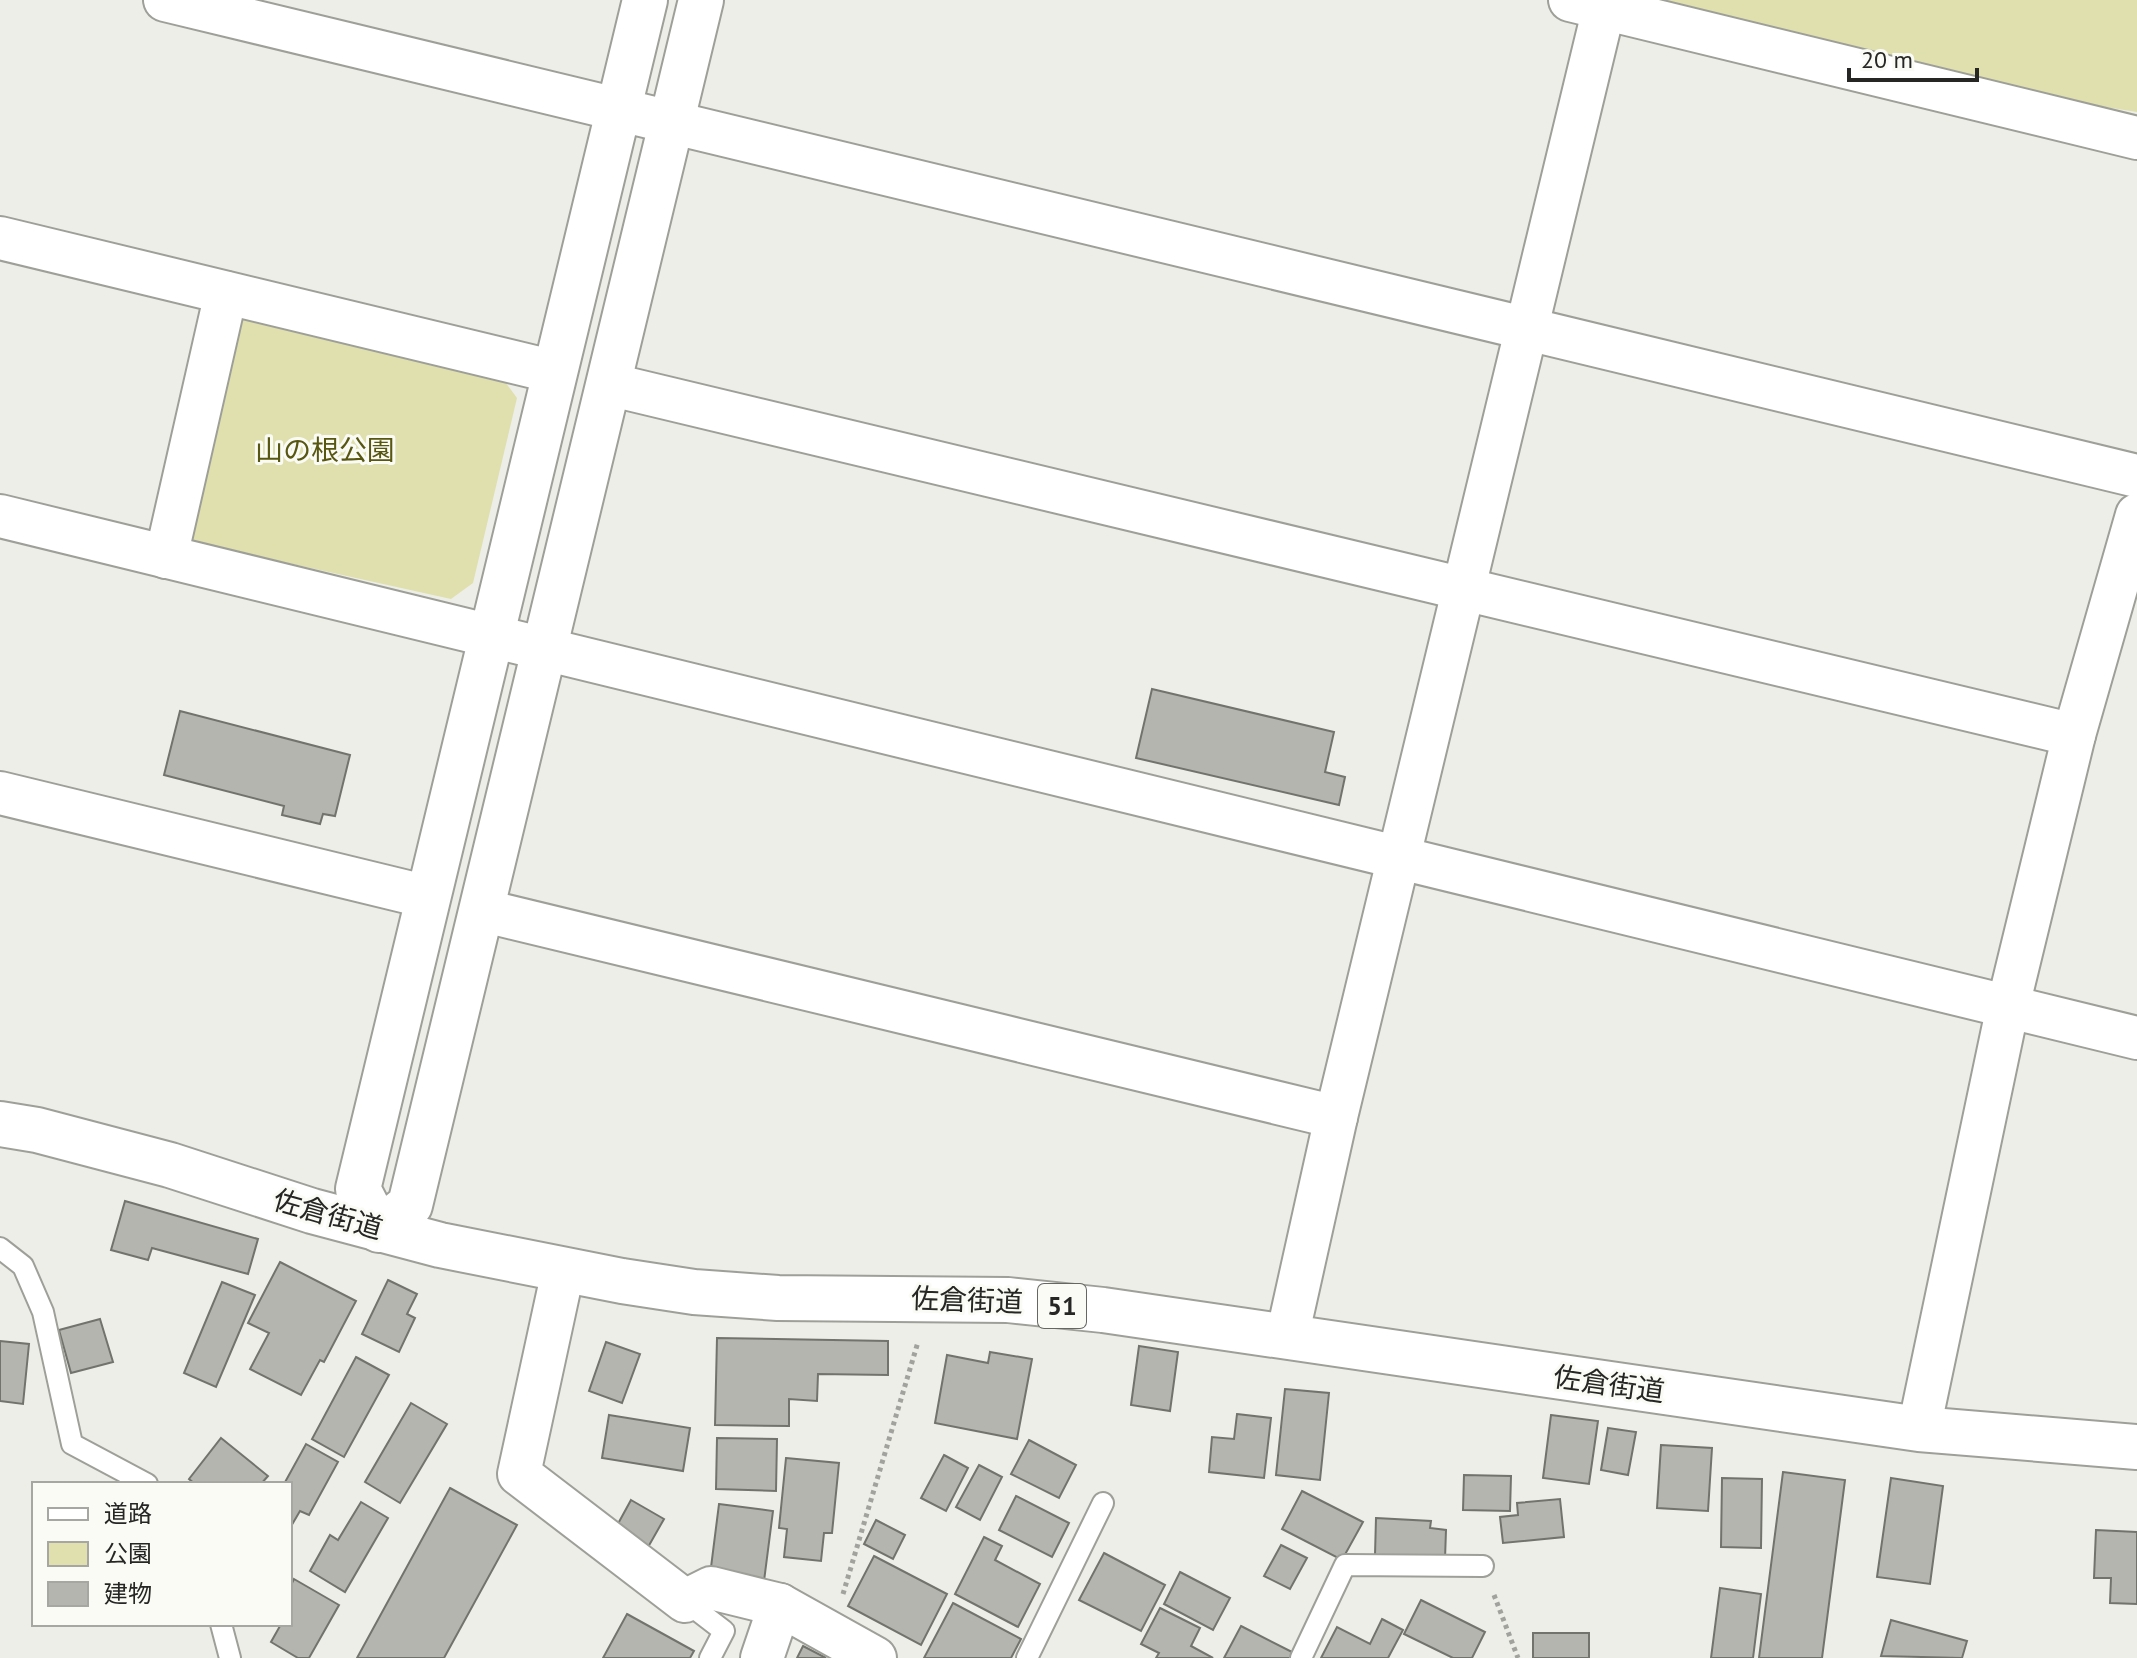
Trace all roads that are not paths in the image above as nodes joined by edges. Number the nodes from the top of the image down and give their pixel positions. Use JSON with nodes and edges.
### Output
{"nodes":[{"id":1,"x":165,"y":0,"type":"edge"},
{"id":2,"x":645,"y":0,"type":"edge"},
{"id":3,"x":701,"y":0,"type":"edge"},
{"id":4,"x":1587,"y":4,"type":"edge"},
{"id":5,"x":618,"y":109,"type":"junction"},
{"id":6,"x":671,"y":122,"type":"junction"},
{"id":7,"x":2137,"y":138,"type":"edge"},
{"id":8,"x":0,"y":238,"type":"edge"},
{"id":9,"x":226,"y":293,"type":"junction"},
{"id":10,"x":1527,"y":328,"type":"junction"},
{"id":11,"x":555,"y":372,"type":"junction"},
{"id":12,"x":608,"y":384,"type":"junction"},
{"id":13,"x":2137,"y":476,"type":"edge"},
{"id":14,"x":2137,"y":515,"type":"edge"},
{"id":15,"x":0,"y":516,"type":"edge"},
{"id":16,"x":166,"y":557,"type":"junction"},
{"id":17,"x":1463,"y":590,"type":"junction"},
{"id":18,"x":491,"y":636,"type":"junction"},
{"id":19,"x":544,"y":649,"type":"junction"},
{"id":20,"x":2074,"y":735,"type":"junction"},
{"id":21,"x":0,"y":793,"type":"edge"},
{"id":22,"x":1398,"y":857,"type":"junction"},
{"id":23,"x":428,"y":897,"type":"junction"},
{"id":24,"x":481,"y":910,"type":"junction"},
{"id":25,"x":2008,"y":1006,"type":"junction"},
{"id":26,"x":2137,"y":1038,"type":"edge"},
{"id":27,"x":1336,"y":1117,"type":"junction"},
{"id":28,"x":0,"y":1124,"type":"edge"},
{"id":29,"x":379,"y":1230,"type":"junction"},
{"id":30,"x":0,"y":1248,"type":"edge"},
{"id":31,"x":563,"y":1271,"type":"junction"},
{"id":32,"x":1287,"y":1337,"type":"junction"},
{"id":33,"x":1919,"y":1429,"type":"junction"},
{"id":34,"x":2137,"y":1447,"type":"edge"},
{"id":35,"x":143,"y":1482,"type":"edge"},
{"id":36,"x":1103,"y":1503,"type":"dead end"},
{"id":37,"x":1483,"y":1566,"type":"road end"},
{"id":38,"x":685,"y":1601,"type":"junction"},
{"id":39,"x":780,"y":1605,"type":"junction"},
{"id":40,"x":222,"y":1626,"type":"edge"},
{"id":41,"x":230,"y":1658,"type":"edge"},
{"id":42,"x":710,"y":1658,"type":"edge"},
{"id":43,"x":762,"y":1658,"type":"edge"},
{"id":44,"x":875,"y":1658,"type":"edge"},
{"id":45,"x":1027,"y":1658,"type":"edge"},
{"id":46,"x":1301,"y":1658,"type":"edge"}],
"edges":[{"from":1,"to":5,"type":"street"},
{"from":2,"to":5,"type":"main road"},
{"from":3,"to":6,"type":"main road"},
{"from":4,"to":7,"type":"street"},
{"from":4,"to":10,"type":"street"},
{"from":5,"to":6,"type":"street"},
{"from":5,"to":11,"type":"main road"},
{"from":6,"to":10,"type":"street"},
{"from":6,"to":12,"type":"main road"},
{"from":8,"to":9,"type":"street"},
{"from":9,"to":11,"type":"street"},
{"from":9,"to":16,"type":"street"},
{"from":10,"to":13,"type":"street"},
{"from":10,"to":17,"type":"street"},
{"from":11,"to":18,"type":"main road"},
{"from":12,"to":17,"type":"street"},
{"from":12,"to":19,"type":"main road"},
{"from":14,"to":20,"type":"street"},
{"from":15,"to":16,"type":"street"},
{"from":16,"to":18,"type":"street"},
{"from":17,"to":20,"type":"street"},
{"from":17,"to":22,"type":"street"},
{"from":18,"to":19,"type":"street"},
{"from":18,"to":23,"type":"main road"},
{"from":19,"to":22,"type":"street"},
{"from":19,"to":24,"type":"main road"},
{"from":20,"to":25,"type":"street"},
{"from":21,"to":23,"type":"street"},
{"from":22,"to":25,"type":"street"},
{"from":22,"to":27,"type":"street"},
{"from":23,"to":29,"type":"main road"},
{"from":24,"to":27,"type":"street"},
{"from":24,"to":29,"type":"main road"},
{"from":25,"to":26,"type":"street"},
{"from":25,"to":33,"type":"street"},
{"from":27,"to":32,"type":"street"},
{"from":28,"to":29,"type":"main road","name":"佐倉街道","number":"51"},
{"from":29,"to":31,"type":"main road","name":"佐倉街道","number":"51"},
{"from":30,"to":35,"type":"lane"},
{"from":31,"to":32,"type":"main road","name":"佐倉街道","number":"51"},
{"from":31,"to":38,"type":"street"},
{"from":32,"to":33,"type":"main road","name":"佐倉街道","number":"51"},
{"from":33,"to":34,"type":"main road","name":"佐倉街道","number":"51"},
{"from":36,"to":45,"type":"lane"},
{"from":37,"to":46,"type":"lane"},
{"from":38,"to":39,"type":"street"},
{"from":38,"to":42,"type":"lane"},
{"from":39,"to":43,"type":"street"},
{"from":39,"to":44,"type":"street"},
{"from":40,"to":41,"type":"lane"}]}
